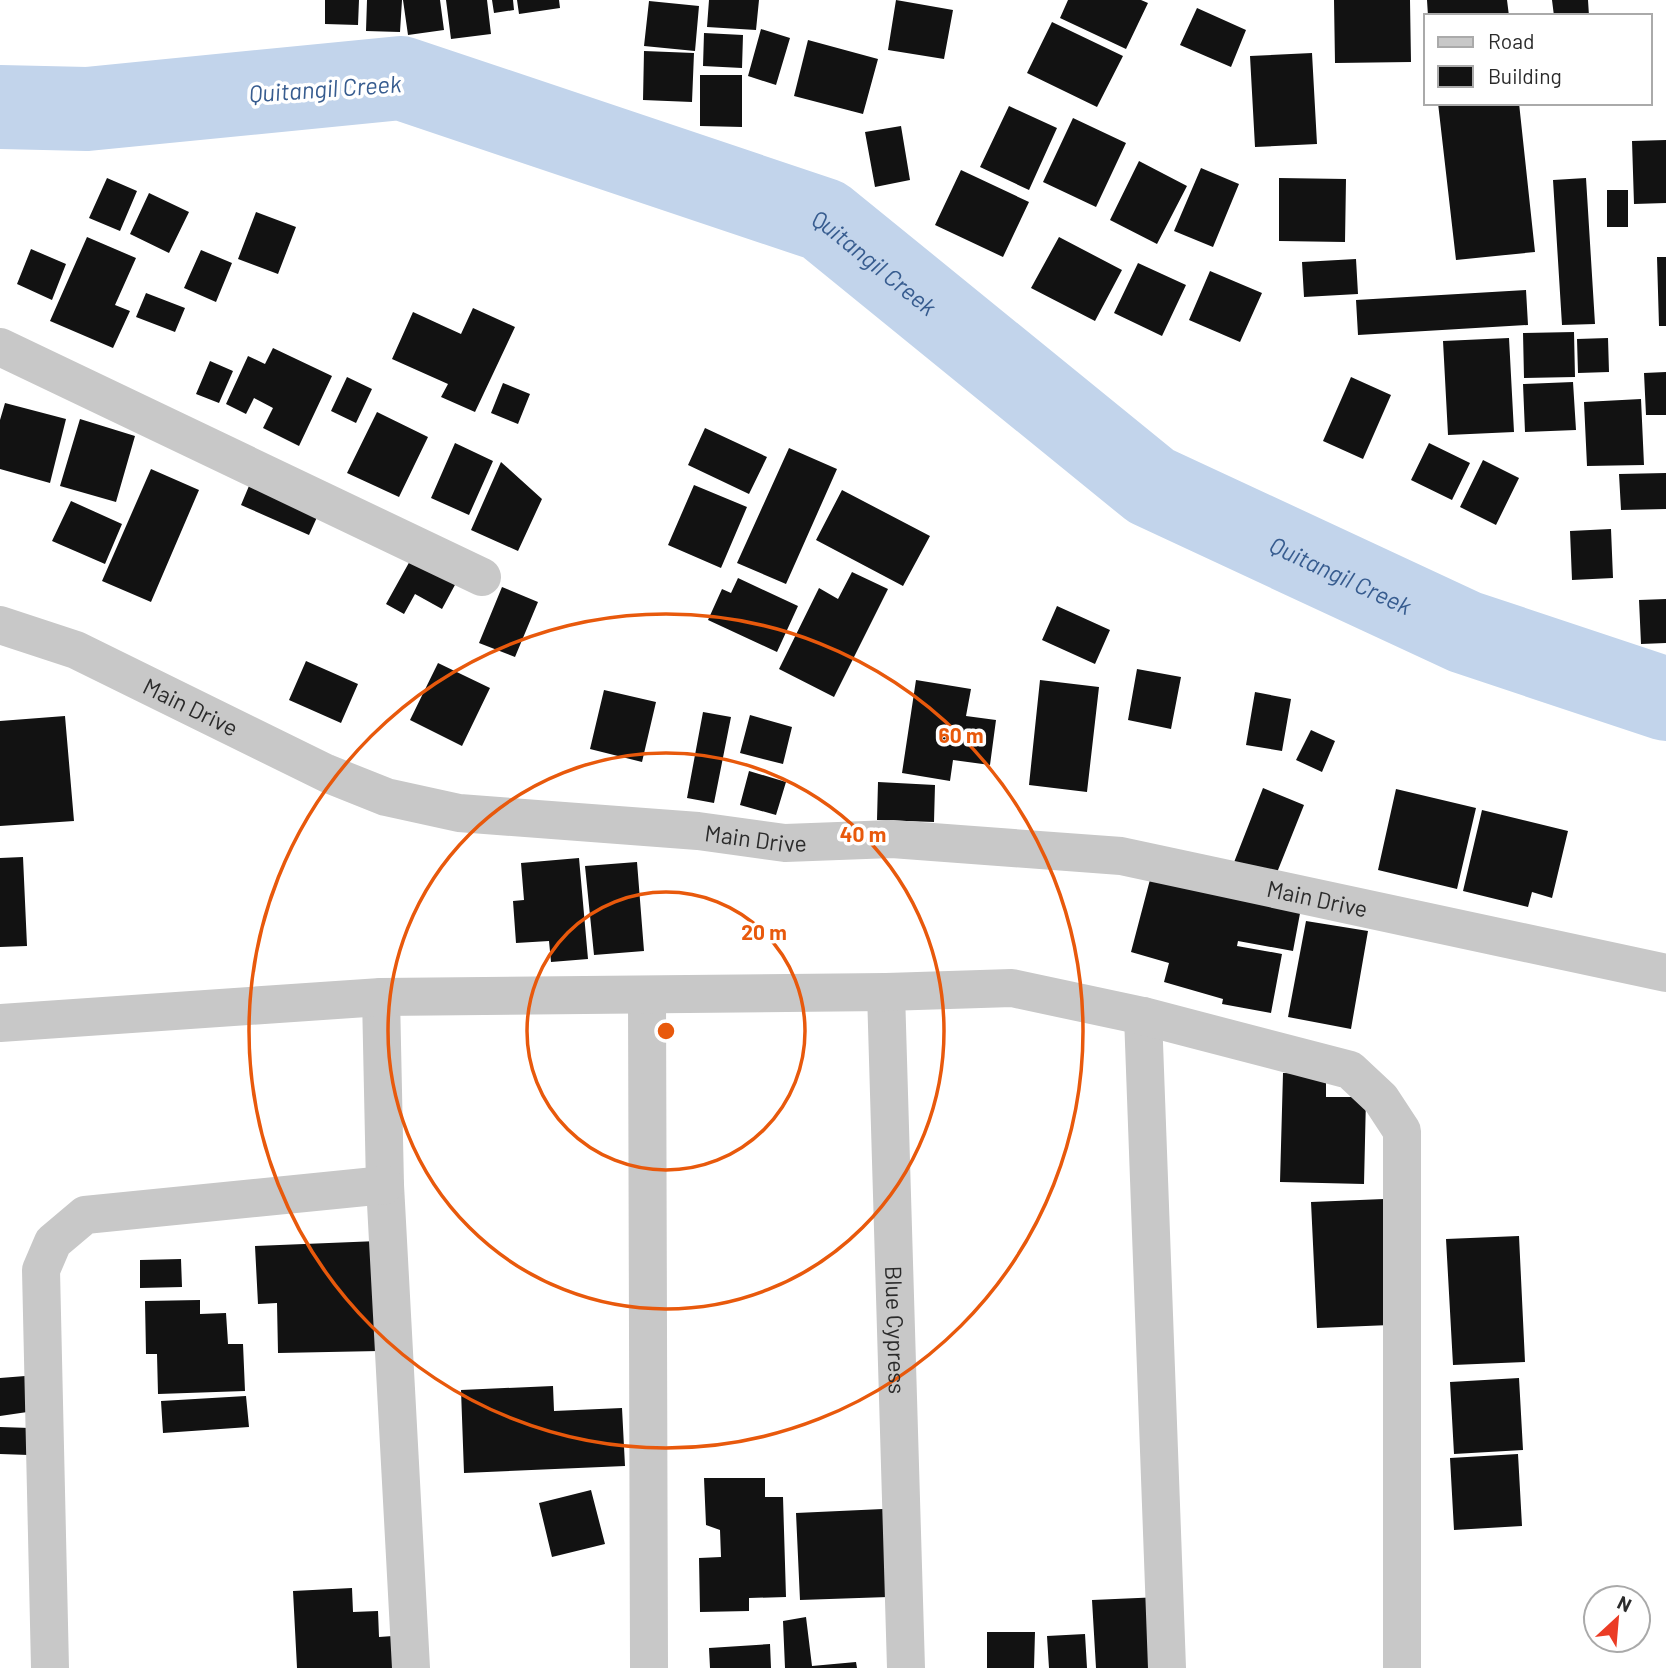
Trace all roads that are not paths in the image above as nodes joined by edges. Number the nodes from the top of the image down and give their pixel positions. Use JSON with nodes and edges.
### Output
{"nodes":[{"id":1,"x":0,"y":347,"type":"edge"},
{"id":2,"x":482,"y":577,"type":"dead end"},
{"id":3,"x":0,"y":625,"type":"edge"},
{"id":4,"x":1666,"y":973,"type":"edge"},
{"id":5,"x":886,"y":992,"type":"junction"},
{"id":6,"x":647,"y":995,"type":"junction"},
{"id":7,"x":381,"y":997,"type":"junction"},
{"id":8,"x":1143,"y":1016,"type":"junction"},
{"id":9,"x":0,"y":1023,"type":"edge"},
{"id":10,"x":385,"y":1185,"type":"junction"},
{"id":11,"x":50,"y":1668,"type":"edge"},
{"id":12,"x":411,"y":1668,"type":"edge"},
{"id":13,"x":649,"y":1668,"type":"edge"},
{"id":14,"x":905,"y":1668,"type":"edge"},
{"id":15,"x":1167,"y":1668,"type":"edge"},
{"id":16,"x":1402,"y":1668,"type":"edge"}],
"edges":[{"from":1,"to":2,"type":"street"},
{"from":3,"to":4,"type":"street","name":"Main Drive"},
{"from":5,"to":6,"type":"street"},
{"from":5,"to":8,"type":"street"},
{"from":5,"to":14,"type":"street","name":"Blue Cypress"},
{"from":6,"to":7,"type":"street"},
{"from":6,"to":13,"type":"street"},
{"from":7,"to":9,"type":"street"},
{"from":7,"to":10,"type":"street"},
{"from":8,"to":15,"type":"street"},
{"from":8,"to":16,"type":"street"},
{"from":10,"to":11,"type":"street"},
{"from":10,"to":12,"type":"street"}]}
